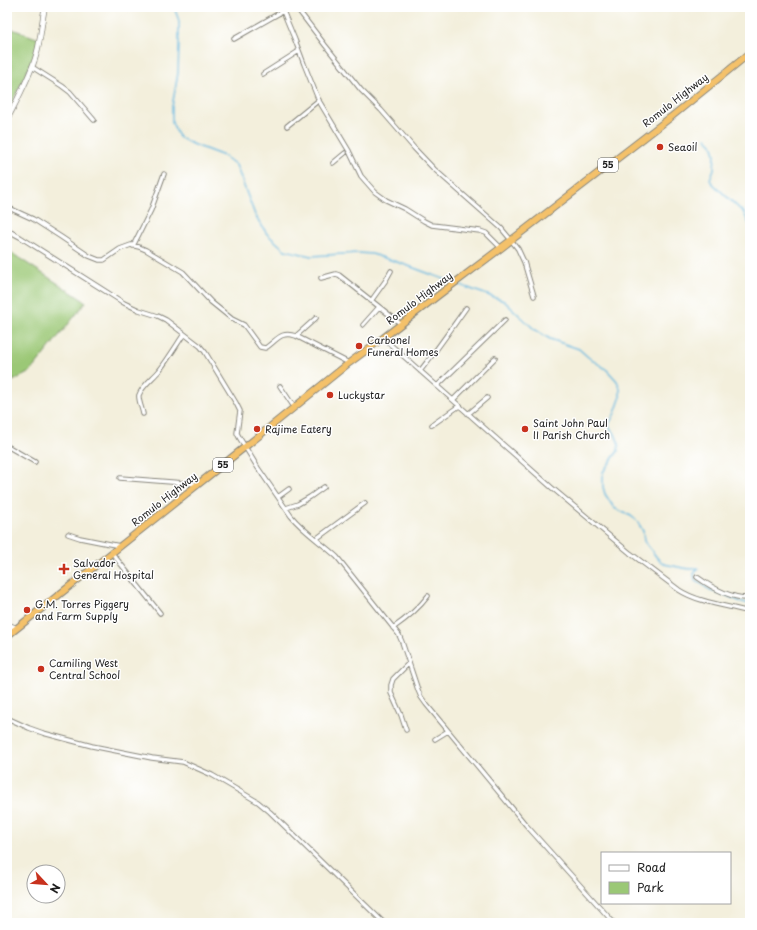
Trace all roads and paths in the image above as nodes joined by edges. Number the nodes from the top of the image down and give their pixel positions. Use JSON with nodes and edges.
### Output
{"nodes":[{"id":1,"x":45,"y":7,"type":"edge"},
{"id":2,"x":296,"y":7,"type":"edge"},
{"id":3,"x":283,"y":8,"type":"edge"},
{"id":4,"x":234,"y":39,"type":"dead end"},
{"id":5,"x":299,"y":51,"type":"junction"},
{"id":6,"x":750,"y":53,"type":"edge"},
{"id":7,"x":32,"y":67,"type":"junction"},
{"id":8,"x":263,"y":74,"type":"dead end"},
{"id":9,"x":318,"y":100,"type":"junction"},
{"id":10,"x":7,"y":120,"type":"edge"},
{"id":11,"x":94,"y":120,"type":"dead end"},
{"id":12,"x":287,"y":126,"type":"dead end"},
{"id":13,"x":347,"y":152,"type":"junction"},
{"id":14,"x":333,"y":163,"type":"dead end"},
{"id":15,"x":164,"y":174,"type":"dead end"},
{"id":16,"x":7,"y":207,"type":"edge"},
{"id":17,"x":7,"y":230,"type":"edge"},
{"id":18,"x":511,"y":240,"type":"junction"},
{"id":19,"x":133,"y":246,"type":"junction"},
{"id":20,"x":501,"y":248,"type":"junction"},
{"id":21,"x":391,"y":270,"type":"dead end"},
{"id":22,"x":321,"y":278,"type":"dead end"},
{"id":23,"x":534,"y":296,"type":"dead end"},
{"id":24,"x":371,"y":301,"type":"junction"},
{"id":25,"x":378,"y":307,"type":"junction"},
{"id":26,"x":466,"y":308,"type":"dead end"},
{"id":27,"x":316,"y":318,"type":"dead end"},
{"id":28,"x":505,"y":320,"type":"dead end"},
{"id":29,"x":401,"y":324,"type":"junction"},
{"id":30,"x":363,"y":325,"type":"dead end"},
{"id":31,"x":184,"y":334,"type":"junction"},
{"id":32,"x":296,"y":336,"type":"junction"},
{"id":33,"x":383,"y":338,"type":"junction"},
{"id":34,"x":495,"y":358,"type":"dead end"},
{"id":35,"x":349,"y":363,"type":"junction"},
{"id":36,"x":420,"y":371,"type":"junction"},
{"id":37,"x":280,"y":386,"type":"dead end"},
{"id":38,"x":437,"y":386,"type":"junction"},
{"id":39,"x":487,"y":398,"type":"dead end"},
{"id":40,"x":453,"y":400,"type":"junction"},
{"id":41,"x":459,"y":406,"type":"junction"},
{"id":42,"x":294,"y":407,"type":"junction"},
{"id":43,"x":143,"y":414,"type":"dead end"},
{"id":44,"x":468,"y":414,"type":"junction"},
{"id":45,"x":432,"y":425,"type":"dead end"},
{"id":46,"x":7,"y":446,"type":"edge"},
{"id":47,"x":245,"y":447,"type":"junction"},
{"id":48,"x":35,"y":462,"type":"dead end"},
{"id":49,"x":120,"y":478,"type":"dead end"},
{"id":50,"x":198,"y":484,"type":"junction"},
{"id":51,"x":324,"y":487,"type":"dead end"},
{"id":52,"x":289,"y":489,"type":"dead end"},
{"id":53,"x":278,"y":497,"type":"junction"},
{"id":54,"x":365,"y":503,"type":"dead end"},
{"id":55,"x":286,"y":508,"type":"junction"},
{"id":56,"x":68,"y":534,"type":"dead end"},
{"id":57,"x":316,"y":539,"type":"junction"},
{"id":58,"x":120,"y":546,"type":"junction"},
{"id":59,"x":112,"y":553,"type":"junction"},
{"id":60,"x":697,"y":577,"type":"dead end"},
{"id":61,"x":428,"y":596,"type":"dead end"},
{"id":62,"x":750,"y":598,"type":"edge"},
{"id":63,"x":750,"y":612,"type":"edge"},
{"id":64,"x":160,"y":613,"type":"dead end"},
{"id":65,"x":7,"y":624,"type":"edge"},
{"id":66,"x":16,"y":628,"type":"junction"},
{"id":67,"x":393,"y":628,"type":"junction"},
{"id":68,"x":7,"y":636,"type":"edge"},
{"id":69,"x":409,"y":663,"type":"junction"},
{"id":70,"x":7,"y":718,"type":"edge"},
{"id":71,"x":406,"y":730,"type":"dead end"},
{"id":72,"x":448,"y":731,"type":"junction"},
{"id":73,"x":435,"y":739,"type":"dead end"},
{"id":74,"x":610,"y":919,"type":"junction"},
{"id":75,"x":384,"y":923,"type":"edge"},
{"id":76,"x":606,"y":923,"type":"edge"},
{"id":77,"x":614,"y":923,"type":"edge"}],
"edges":[{"from":1,"to":7,"type":"street"},
{"from":2,"to":18,"type":"street"},
{"from":3,"to":4,"type":"street"},
{"from":3,"to":5,"type":"street"},
{"from":5,"to":8,"type":"street"},
{"from":5,"to":9,"type":"street"},
{"from":6,"to":18,"type":"highway","name":"Romulo Highway","number":"55"},
{"from":7,"to":10,"type":"street"},
{"from":7,"to":11,"type":"street"},
{"from":9,"to":12,"type":"street"},
{"from":9,"to":13,"type":"street"},
{"from":13,"to":14,"type":"street"},
{"from":13,"to":20,"type":"street"},
{"from":15,"to":19,"type":"street"},
{"from":16,"to":19,"type":"street"},
{"from":17,"to":31,"type":"street"},
{"from":18,"to":20,"type":"highway","name":"Romulo Highway","number":"55"},
{"from":18,"to":23,"type":"street"},
{"from":19,"to":32,"type":"street"},
{"from":20,"to":29,"type":"highway","name":"Romulo Highway","number":"55"},
{"from":21,"to":24,"type":"street"},
{"from":22,"to":24,"type":"street"},
{"from":24,"to":25,"type":"street"},
{"from":25,"to":29,"type":"street"},
{"from":25,"to":30,"type":"street"},
{"from":26,"to":36,"type":"street"},
{"from":27,"to":32,"type":"street"},
{"from":28,"to":38,"type":"street"},
{"from":29,"to":33,"type":"highway","name":"Romulo Highway","number":"55"},
{"from":31,"to":43,"type":"street"},
{"from":31,"to":47,"type":"street"},
{"from":32,"to":35,"type":"street"},
{"from":33,"to":35,"type":"highway","name":"Romulo Highway","number":"55"},
{"from":33,"to":36,"type":"street"},
{"from":34,"to":40,"type":"street"},
{"from":35,"to":42,"type":"highway","name":"Romulo Highway","number":"55"},
{"from":36,"to":38,"type":"street"},
{"from":37,"to":42,"type":"street"},
{"from":38,"to":40,"type":"street"},
{"from":39,"to":44,"type":"street"},
{"from":40,"to":41,"type":"street"},
{"from":41,"to":44,"type":"street"},
{"from":41,"to":45,"type":"street"},
{"from":42,"to":47,"type":"highway","name":"Romulo Highway","number":"55"},
{"from":44,"to":63,"type":"street"},
{"from":46,"to":48,"type":"street"},
{"from":47,"to":50,"type":"highway","name":"Romulo Highway","number":"55"},
{"from":47,"to":53,"type":"street"},
{"from":49,"to":50,"type":"street"},
{"from":50,"to":58,"type":"highway","name":"Romulo Highway","number":"55"},
{"from":51,"to":55,"type":"street"},
{"from":52,"to":53,"type":"street"},
{"from":53,"to":55,"type":"street"},
{"from":54,"to":57,"type":"street"},
{"from":55,"to":57,"type":"street"},
{"from":56,"to":58,"type":"street"},
{"from":57,"to":67,"type":"street"},
{"from":58,"to":59,"type":"highway","name":"Romulo Highway","number":"55"},
{"from":59,"to":64,"type":"street"},
{"from":59,"to":66,"type":"highway","name":"Romulo Highway","number":"55"},
{"from":60,"to":62,"type":"street"},
{"from":61,"to":67,"type":"street"},
{"from":65,"to":66,"type":"street"},
{"from":66,"to":68,"type":"highway","name":"Romulo Highway","number":"55"},
{"from":67,"to":69,"type":"street"},
{"from":69,"to":71,"type":"street"},
{"from":69,"to":72,"type":"street"},
{"from":70,"to":75,"type":"street"},
{"from":72,"to":73,"type":"street"},
{"from":72,"to":74,"type":"street"},
{"from":74,"to":76,"type":"street"},
{"from":74,"to":77,"type":"street"}]}
